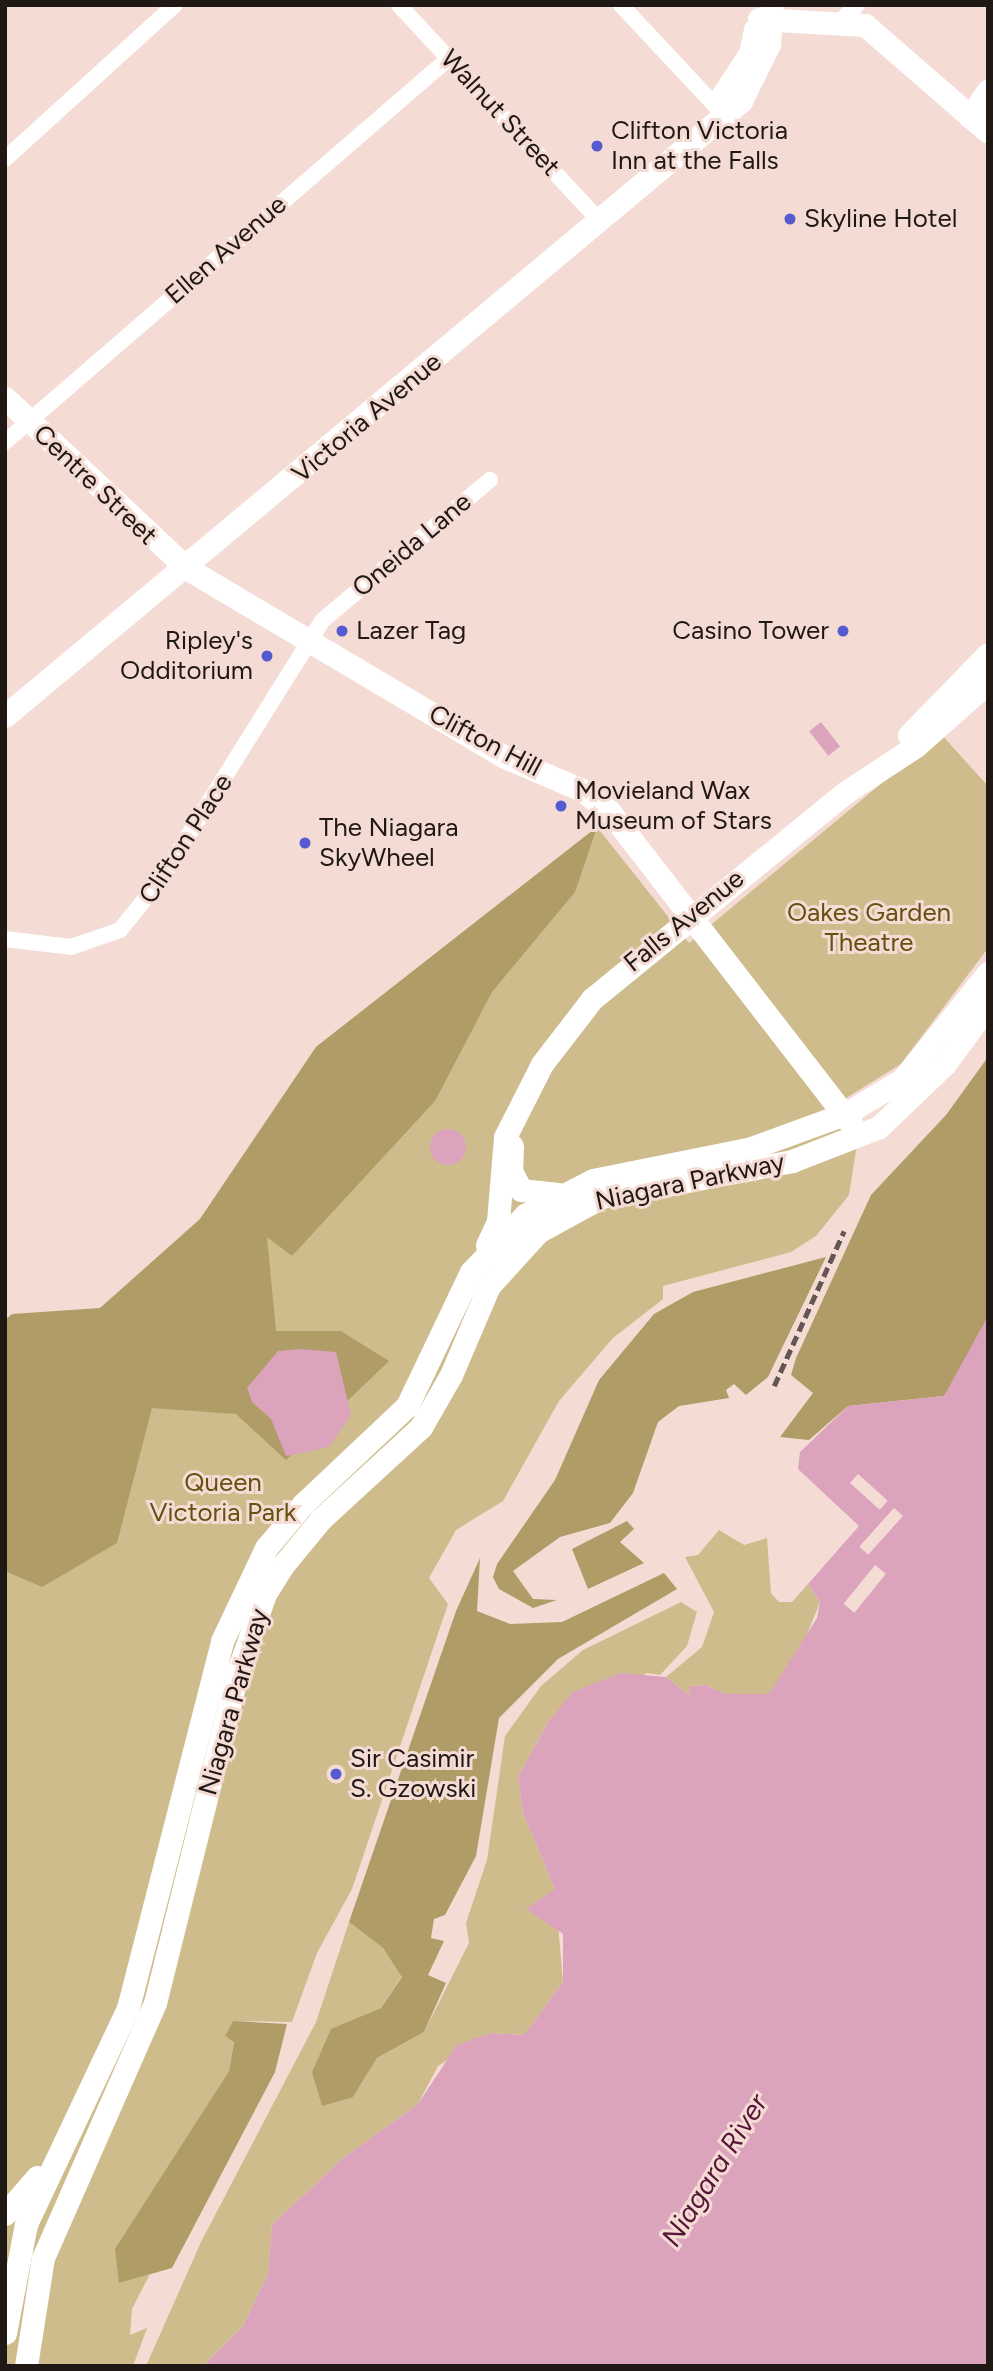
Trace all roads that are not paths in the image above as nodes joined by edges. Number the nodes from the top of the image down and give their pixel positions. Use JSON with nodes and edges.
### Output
{"nodes":[{"id":1,"x":175,"y":5,"type":"edge"},
{"id":2,"x":399,"y":5,"type":"edge"},
{"id":3,"x":621,"y":5,"type":"edge"},
{"id":4,"x":847,"y":10,"type":"edge"},
{"id":5,"x":764,"y":12,"type":"edge"},
{"id":6,"x":448,"y":59,"type":"junction"},
{"id":7,"x":988,"y":90,"type":"edge"},
{"id":8,"x":721,"y":112,"type":"junction"},
{"id":9,"x":979,"y":124,"type":"edge"},
{"id":10,"x":5,"y":159,"type":"edge"},
{"id":11,"x":600,"y":221,"type":"junction"},
{"id":12,"x":5,"y":398,"type":"edge"},
{"id":13,"x":30,"y":422,"type":"junction"},
{"id":14,"x":5,"y":442,"type":"edge"},
{"id":15,"x":490,"y":481,"type":"dead end"},
{"id":16,"x":188,"y":569,"type":"junction"},
{"id":17,"x":307,"y":642,"type":"junction"},
{"id":18,"x":988,"y":654,"type":"edge"},
{"id":19,"x":988,"y":682,"type":"edge"},
{"id":20,"x":5,"y":716,"type":"edge"},
{"id":21,"x":881,"y":766,"type":"junction"},
{"id":22,"x":693,"y":912,"type":"junction"},
{"id":23,"x":5,"y":939,"type":"edge"},
{"id":24,"x":988,"y":973,"type":"edge"},
{"id":25,"x":988,"y":1005,"type":"edge"},
{"id":26,"x":520,"y":1106,"type":"junction"},
{"id":27,"x":847,"y":1113,"type":"junction"},
{"id":28,"x":858,"y":1138,"type":"junction"},
{"id":29,"x":561,"y":1193,"type":"junction"},
{"id":30,"x":471,"y":1272,"type":"junction"},
{"id":31,"x":49,"y":2164,"type":"junction"},
{"id":32,"x":5,"y":2214,"type":"edge"},
{"id":33,"x":9,"y":2279,"type":"edge"},
{"id":34,"x":36,"y":2283,"type":"junction"},
{"id":35,"x":5,"y":2331,"type":"edge"},
{"id":36,"x":26,"y":2366,"type":"edge"}],
"edges":[{"from":1,"to":10,"type":"street"},
{"from":2,"to":6,"type":"street","name":"Walnut Street"},
{"from":3,"to":8,"type":"street"},
{"from":4,"to":5,"type":"main road"},
{"from":4,"to":9,"type":"main road"},
{"from":5,"to":8,"type":"main road","name":"Victoria Avenue"},
{"from":6,"to":11,"type":"street","name":"Walnut Street"},
{"from":6,"to":13,"type":"street","name":"Ellen Avenue"},
{"from":7,"to":9,"type":"main road"},
{"from":8,"to":11,"type":"main road","name":"Victoria Avenue"},
{"from":11,"to":16,"type":"main road","name":"Victoria Avenue"},
{"from":12,"to":13,"type":"main road","name":"Centre Street"},
{"from":13,"to":14,"type":"street","name":"Ellen Avenue"},
{"from":13,"to":16,"type":"main road","name":"Centre Street"},
{"from":15,"to":17,"type":"street","name":"Oneida Lane"},
{"from":16,"to":17,"type":"main road","name":"Clifton Hill"},
{"from":16,"to":20,"type":"main road","name":"Victoria Avenue"},
{"from":17,"to":22,"type":"main road","name":"Clifton Hill"},
{"from":17,"to":23,"type":"street","name":"Clifton Place"},
{"from":18,"to":21,"type":"main road","name":"Falls Avenue"},
{"from":19,"to":21,"type":"main road","name":"Falls Avenue"},
{"from":21,"to":22,"type":"main road","name":"Falls Avenue"},
{"from":22,"to":26,"type":"main road","name":"Falls Avenue"},
{"from":22,"to":27,"type":"main road","name":"Clifton Hill"},
{"from":24,"to":27,"type":"main road","name":"Niagara Parkway"},
{"from":25,"to":28,"type":"main road","name":"Niagara Parkway"},
{"from":26,"to":29,"type":"main road","name":"Falls Avenue"},
{"from":26,"to":30,"type":"main road","name":"Falls Avenue"},
{"from":27,"to":28,"type":"main road","name":"Clifton Hill"},
{"from":27,"to":29,"type":"main road","name":"Niagara Parkway"},
{"from":28,"to":34,"type":"main road","name":"Niagara Parkway"},
{"from":29,"to":30,"type":"main road","name":"Niagara Parkway"},
{"from":30,"to":31,"type":"main road","name":"Niagara Parkway"},
{"from":31,"to":32,"type":"main road"},
{"from":31,"to":33,"type":"main road","name":"Niagara Parkway"},
{"from":33,"to":34,"type":"main road"},
{"from":33,"to":35,"type":"main road","name":"Niagara Parkway"},
{"from":34,"to":36,"type":"main road","name":"Niagara Parkway"}]}
